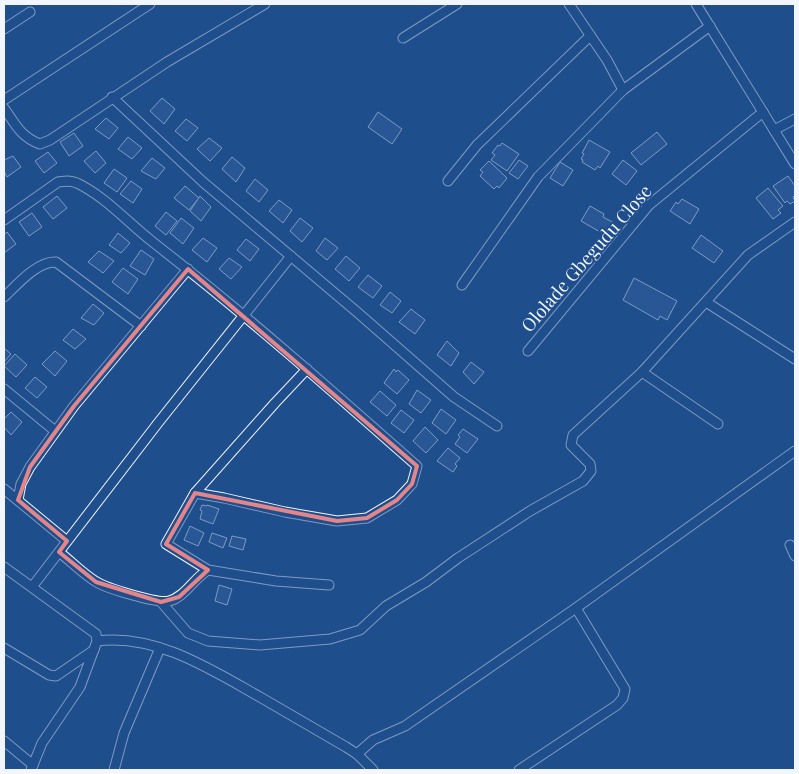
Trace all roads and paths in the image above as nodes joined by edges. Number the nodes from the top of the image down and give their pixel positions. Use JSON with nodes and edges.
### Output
{"nodes":[{"id":1,"x":150,"y":4,"type":"edge"},
{"id":2,"x":265,"y":4,"type":"edge"},
{"id":3,"x":457,"y":4,"type":"edge"},
{"id":4,"x":569,"y":4,"type":"edge"},
{"id":5,"x":696,"y":4,"type":"edge"},
{"id":6,"x":30,"y":12,"type":"dead end"},
{"id":7,"x":710,"y":26,"type":"junction"},
{"id":8,"x":4,"y":29,"type":"edge"},
{"id":9,"x":590,"y":36,"type":"junction"},
{"id":10,"x":403,"y":38,"type":"dead end"},
{"id":11,"x":623,"y":90,"type":"junction"},
{"id":12,"x":112,"y":97,"type":"junction"},
{"id":13,"x":4,"y":100,"type":"edge"},
{"id":14,"x":4,"y":108,"type":"edge"},
{"id":15,"x":763,"y":112,"type":"junction"},
{"id":16,"x":795,"y":119,"type":"edge"},
{"id":17,"x":774,"y":130,"type":"junction"},
{"id":18,"x":795,"y":164,"type":"edge"},
{"id":19,"x":448,"y":181,"type":"dead end"},
{"id":20,"x":4,"y":220,"type":"edge"},
{"id":21,"x":795,"y":222,"type":"edge"},
{"id":22,"x":291,"y":256,"type":"junction"},
{"id":23,"x":188,"y":269,"type":"junction"},
{"id":24,"x":462,"y":285,"type":"dead end"},
{"id":25,"x":4,"y":297,"type":"edge"},
{"id":26,"x":706,"y":302,"type":"junction"},
{"id":27,"x":244,"y":315,"type":"junction"},
{"id":28,"x":141,"y":326,"type":"junction"},
{"id":29,"x":528,"y":351,"type":"dead end"},
{"id":30,"x":795,"y":358,"type":"edge"},
{"id":31,"x":307,"y":369,"type":"junction"},
{"id":32,"x":642,"y":372,"type":"junction"},
{"id":33,"x":4,"y":389,"type":"edge"},
{"id":34,"x":718,"y":424,"type":"dead end"},
{"id":35,"x":497,"y":426,"type":"dead end"},
{"id":36,"x":55,"y":431,"type":"junction"},
{"id":37,"x":795,"y":451,"type":"edge"},
{"id":38,"x":4,"y":489,"type":"edge"},
{"id":39,"x":195,"y":493,"type":"junction"},
{"id":40,"x":18,"y":500,"type":"junction"},
{"id":41,"x":67,"y":541,"type":"junction"},
{"id":42,"x":790,"y":545,"type":"dead end"},
{"id":43,"x":59,"y":552,"type":"junction"},
{"id":44,"x":795,"y":556,"type":"edge"},
{"id":45,"x":4,"y":567,"type":"edge"},
{"id":46,"x":208,"y":570,"type":"junction"},
{"id":47,"x":329,"y":585,"type":"dead end"},
{"id":48,"x":32,"y":587,"type":"junction"},
{"id":49,"x":161,"y":602,"type":"junction"},
{"id":50,"x":576,"y":608,"type":"junction"},
{"id":51,"x":96,"y":646,"type":"junction"},
{"id":52,"x":4,"y":648,"type":"edge"},
{"id":53,"x":160,"y":648,"type":"junction"},
{"id":54,"x":4,"y":742,"type":"edge"},
{"id":55,"x":357,"y":754,"type":"junction"},
{"id":56,"x":32,"y":768,"type":"edge"},
{"id":57,"x":114,"y":770,"type":"edge"},
{"id":58,"x":373,"y":770,"type":"edge"},
{"id":59,"x":519,"y":770,"type":"edge"}],
"edges":[{"from":1,"to":13,"type":"street"},
{"from":2,"to":12,"type":"street"},
{"from":3,"to":10,"type":"street"},
{"from":4,"to":9,"type":"street"},
{"from":5,"to":7,"type":"street"},
{"from":6,"to":8,"type":"street"},
{"from":7,"to":11,"type":"street"},
{"from":7,"to":15,"type":"street"},
{"from":9,"to":11,"type":"street"},
{"from":9,"to":19,"type":"street"},
{"from":11,"to":24,"type":"street"},
{"from":12,"to":14,"type":"street"},
{"from":12,"to":22,"type":"street"},
{"from":15,"to":17,"type":"street"},
{"from":15,"to":29,"type":"street","name":"Ololade Gbegudu Close"},
{"from":16,"to":17,"type":"street"},
{"from":17,"to":18,"type":"street"},
{"from":20,"to":23,"type":"street"},
{"from":21,"to":26,"type":"street"},
{"from":22,"to":27,"type":"street"},
{"from":22,"to":35,"type":"street"},
{"from":23,"to":27,"type":"street"},
{"from":23,"to":28,"type":"street"},
{"from":25,"to":28,"type":"street"},
{"from":26,"to":30,"type":"street"},
{"from":26,"to":32,"type":"street"},
{"from":27,"to":31,"type":"street"},
{"from":27,"to":41,"type":"street"},
{"from":28,"to":36,"type":"street"},
{"from":31,"to":39,"type":"street"},
{"from":31,"to":39,"type":"street"},
{"from":32,"to":34,"type":"street"},
{"from":32,"to":49,"type":"street"},
{"from":33,"to":36,"type":"street"},
{"from":36,"to":40,"type":"street"},
{"from":37,"to":50,"type":"street"},
{"from":38,"to":40,"type":"street"},
{"from":39,"to":46,"type":"street"},
{"from":40,"to":41,"type":"street"},
{"from":41,"to":43,"type":"street"},
{"from":42,"to":44,"type":"street"},
{"from":43,"to":48,"type":"street"},
{"from":43,"to":49,"type":"street"},
{"from":45,"to":48,"type":"street"},
{"from":46,"to":47,"type":"street"},
{"from":46,"to":49,"type":"street"},
{"from":48,"to":51,"type":"street"},
{"from":50,"to":55,"type":"street"},
{"from":50,"to":59,"type":"street"},
{"from":51,"to":52,"type":"street"},
{"from":51,"to":53,"type":"street"},
{"from":51,"to":56,"type":"street"},
{"from":53,"to":55,"type":"street"},
{"from":53,"to":57,"type":"street"},
{"from":54,"to":56,"type":"street"},
{"from":55,"to":58,"type":"street"}]}
